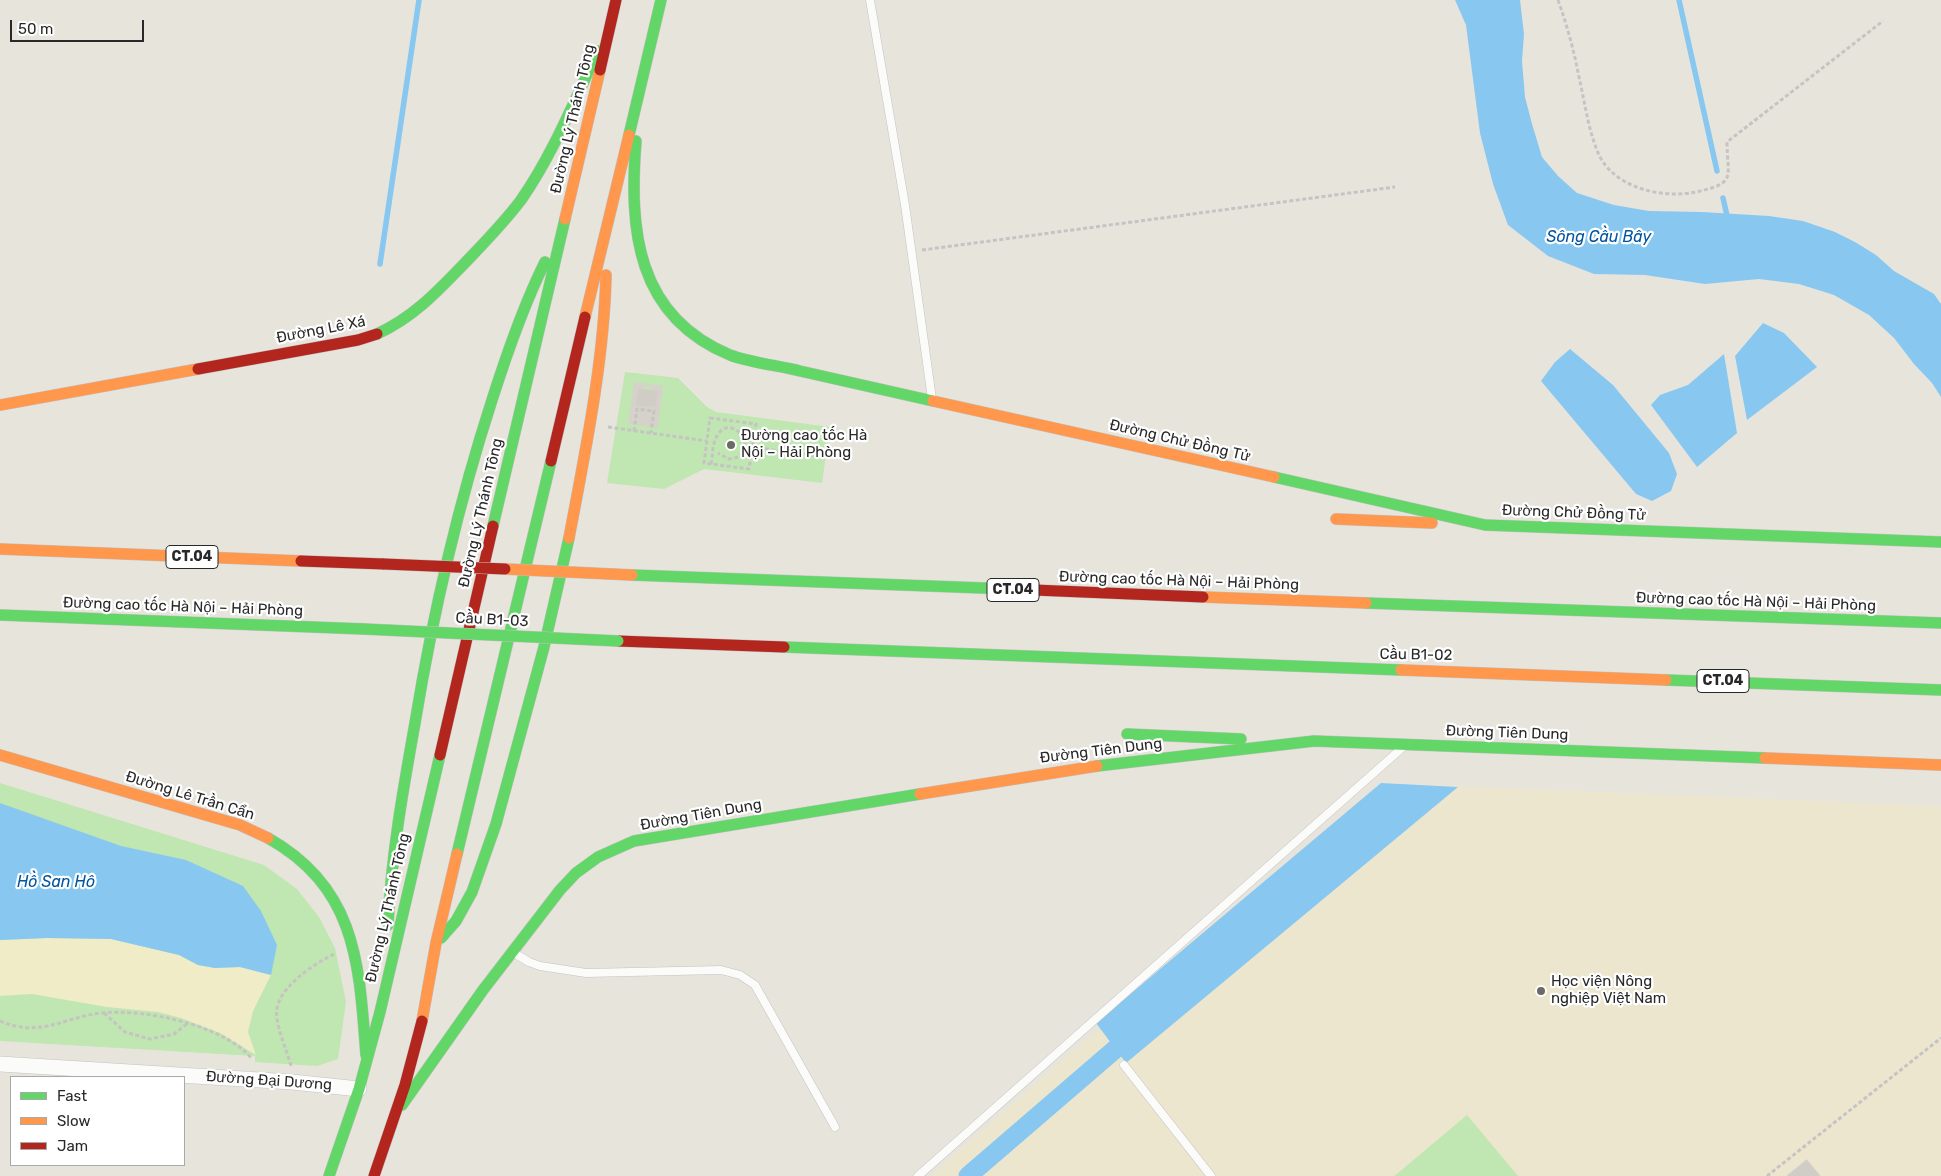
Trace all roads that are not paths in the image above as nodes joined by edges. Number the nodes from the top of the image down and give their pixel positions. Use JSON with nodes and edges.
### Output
{"nodes":[{"id":1,"x":616,"y":0,"type":"edge"},
{"id":2,"x":661,"y":0,"type":"edge"},
{"id":3,"x":870,"y":0,"type":"edge"},
{"id":4,"x":610,"y":26,"type":"junction"},
{"id":5,"x":642,"y":81,"type":"junction"},
{"id":6,"x":561,"y":235,"type":"junction"},
{"id":7,"x":603,"y":248,"type":"junction"},
{"id":8,"x":933,"y":401,"type":"junction"},
{"id":9,"x":0,"y":405,"type":"edge"},
{"id":10,"x":1336,"y":519,"type":"dead end"},
{"id":11,"x":1485,"y":525,"type":"junction"},
{"id":12,"x":1941,"y":542,"type":"edge"},
{"id":13,"x":0,"y":549,"type":"edge"},
{"id":14,"x":0,"y":616,"type":"edge"},
{"id":15,"x":1941,"y":623,"type":"edge"},
{"id":16,"x":364,"y":630,"type":"joint"},
{"id":17,"x":1326,"y":668,"type":"joint"},
{"id":18,"x":1941,"y":690,"type":"edge"},
{"id":19,"x":1127,"y":734,"type":"dead end"},
{"id":20,"x":1314,"y":741,"type":"junction"},
{"id":21,"x":1406,"y":745,"type":"junction"},
{"id":22,"x":0,"y":755,"type":"edge"},
{"id":23,"x":1941,"y":765,"type":"edge"},
{"id":24,"x":436,"y":943,"type":"junction"},
{"id":25,"x":512,"y":952,"type":"junction"},
{"id":26,"x":390,"y":965,"type":"junction"},
{"id":27,"x":367,"y":1060,"type":"junction"},
{"id":28,"x":0,"y":1064,"type":"edge"},
{"id":29,"x":1124,"y":1065,"type":"dead end"},
{"id":30,"x":359,"y":1089,"type":"junction"},
{"id":31,"x":397,"y":1111,"type":"junction"},
{"id":32,"x":835,"y":1127,"type":"dead end"},
{"id":33,"x":329,"y":1176,"type":"edge"},
{"id":34,"x":374,"y":1176,"type":"edge"},
{"id":35,"x":918,"y":1176,"type":"edge"},
{"id":36,"x":1210,"y":1176,"type":"edge"}],
"edges":[{"from":1,"to":4,"type":"main road","name":"Đường Lý Thánh Tông"},
{"from":2,"to":5,"type":"main road"},
{"from":3,"to":8,"type":"lane"},
{"from":4,"to":6,"type":"main road","name":"Đường Lý Thánh Tông"},
{"from":4,"to":9,"type":"main road","name":"Đường Lê Xá"},
{"from":5,"to":7,"type":"main road"},
{"from":5,"to":8,"type":"main road","name":"Đường Chử Đồng Tử"},
{"from":6,"to":26,"type":"main road","name":"Đường Lý Thánh Tông"},
{"from":6,"to":26,"type":"main road"},
{"from":7,"to":24,"type":"main road"},
{"from":7,"to":24,"type":"main road"},
{"from":8,"to":11,"type":"main road","name":"Đường Chử Đồng Tử"},
{"from":10,"to":11,"type":"main road"},
{"from":11,"to":12,"type":"main road","name":"Đường Chử Đồng Tử"},
{"from":13,"to":15,"type":"main road","name":"Đường cao tốc Hà Nội – Hải Phòng","number":"CT.04","bridge":true},
{"from":14,"to":16,"type":"main road","name":"Đường cao tốc Hà Nội – Hải Phòng","number":"CT.04"},
{"from":16,"to":17,"type":"main road","name":"Cầu B1-03","number":"CT.04","bridge":true},
{"from":17,"to":18,"type":"main road","name":"Cầu B1-02","number":"CT.04"},
{"from":19,"to":20,"type":"main road"},
{"from":20,"to":21,"type":"main road","name":"Đường Tiên Dung"},
{"from":20,"to":25,"type":"main road","name":"Đường Tiên Dung"},
{"from":21,"to":23,"type":"main road","name":"Đường Tiên Dung"},
{"from":21,"to":35,"type":"lane"},
{"from":22,"to":27,"type":"main road","name":"Đường Lê Trần Cẩn"},
{"from":24,"to":31,"type":"main road"},
{"from":25,"to":31,"type":"main road","name":"Đường Tiên Dung"},
{"from":25,"to":32,"type":"lane"},
{"from":26,"to":27,"type":"main road","name":"Đường Lý Thánh Tông"},
{"from":27,"to":30,"type":"main road","name":"Đường Lý Thánh Tông"},
{"from":28,"to":30,"type":"street","name":"Đường Đại Dương"},
{"from":29,"to":36,"type":"lane"},
{"from":30,"to":33,"type":"main road","name":"Đường Lý Thánh Tông"},
{"from":31,"to":34,"type":"main road"}]}
